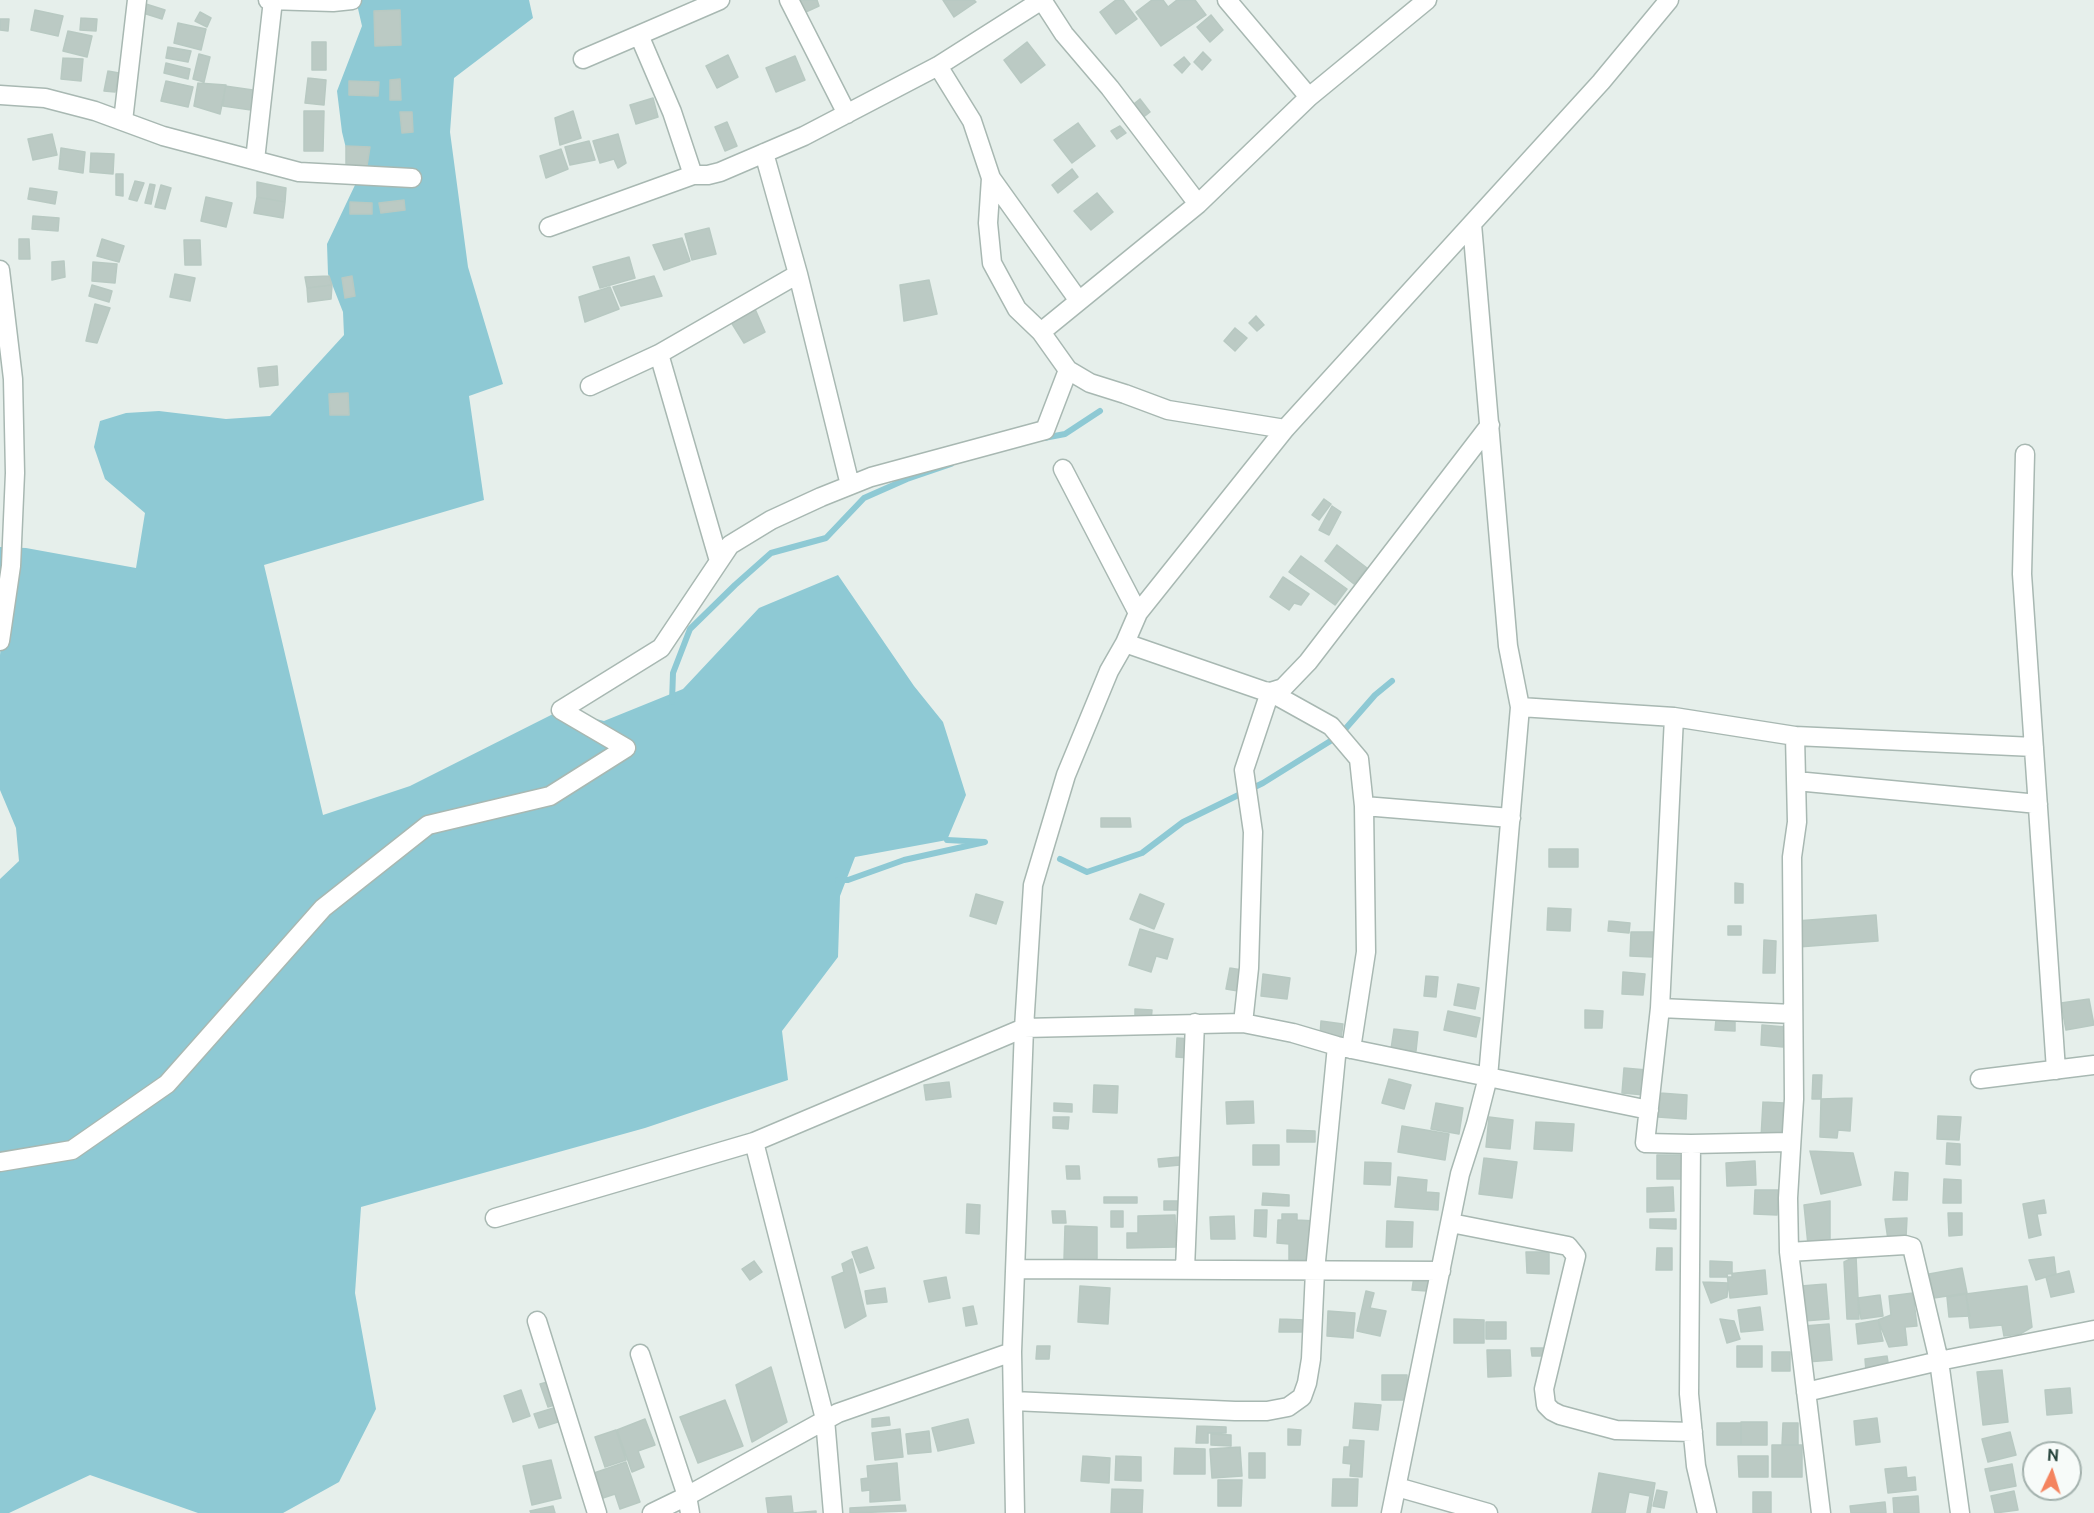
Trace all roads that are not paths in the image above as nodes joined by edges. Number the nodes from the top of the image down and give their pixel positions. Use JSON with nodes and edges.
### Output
{"nodes":[{"id":1,"x":137,"y":0,"type":"edge"},
{"id":2,"x":271,"y":0,"type":"edge"},
{"id":3,"x":352,"y":0,"type":"edge"},
{"id":4,"x":720,"y":0,"type":"edge"},
{"id":5,"x":789,"y":0,"type":"edge"},
{"id":6,"x":1042,"y":0,"type":"edge"},
{"id":7,"x":1227,"y":0,"type":"edge"},
{"id":8,"x":1427,"y":0,"type":"edge"},
{"id":9,"x":1669,"y":0,"type":"edge"},
{"id":10,"x":698,"y":4,"type":"edge"},
{"id":11,"x":639,"y":34,"type":"junction"},
{"id":12,"x":583,"y":60,"type":"dead end"},
{"id":13,"x":938,"y":66,"type":"junction"},
{"id":14,"x":0,"y":95,"type":"edge"},
{"id":15,"x":1309,"y":97,"type":"junction"},
{"id":16,"x":847,"y":114,"type":"junction"},
{"id":17,"x":123,"y":121,"type":"junction"},
{"id":18,"x":764,"y":153,"type":"junction"},
{"id":19,"x":255,"y":160,"type":"junction"},
{"id":20,"x":693,"y":176,"type":"junction"},
{"id":21,"x":411,"y":178,"type":"dead end"},
{"id":22,"x":991,"y":178,"type":"junction"},
{"id":23,"x":1198,"y":204,"type":"junction"},
{"id":24,"x":1472,"y":224,"type":"junction"},
{"id":25,"x":549,"y":227,"type":"dead end"},
{"id":26,"x":0,"y":270,"type":"edge"},
{"id":27,"x":798,"y":274,"type":"junction"},
{"id":28,"x":1079,"y":301,"type":"junction"},
{"id":29,"x":1041,"y":332,"type":"junction"},
{"id":30,"x":658,"y":354,"type":"junction"},
{"id":31,"x":1068,"y":370,"type":"junction"},
{"id":32,"x":590,"y":386,"type":"dead end"},
{"id":33,"x":6,"y":389,"type":"edge"},
{"id":34,"x":1490,"y":424,"type":"junction"},
{"id":35,"x":1284,"y":429,"type":"junction"},
{"id":36,"x":2025,"y":454,"type":"dead end"},
{"id":37,"x":1063,"y":469,"type":"dead end"},
{"id":38,"x":850,"y":485,"type":"junction"},
{"id":39,"x":6,"y":534,"type":"edge"},
{"id":40,"x":719,"y":561,"type":"junction"},
{"id":41,"x":1138,"y":613,"type":"junction"},
{"id":42,"x":0,"y":641,"type":"edge"},
{"id":43,"x":1125,"y":643,"type":"junction"},
{"id":44,"x":1270,"y":692,"type":"junction"},
{"id":45,"x":1520,"y":707,"type":"junction"},
{"id":46,"x":1674,"y":717,"type":"junction"},
{"id":47,"x":1795,"y":736,"type":"junction"},
{"id":48,"x":2034,"y":747,"type":"junction"},
{"id":49,"x":1796,"y":780,"type":"junction"},
{"id":50,"x":2038,"y":804,"type":"junction"},
{"id":51,"x":1364,"y":806,"type":"junction"},
{"id":52,"x":1511,"y":818,"type":"junction"},
{"id":53,"x":1660,"y":1008,"type":"junction"},
{"id":54,"x":1793,"y":1014,"type":"junction"},
{"id":55,"x":1195,"y":1023,"type":"junction"},
{"id":56,"x":1243,"y":1023,"type":"junction"},
{"id":57,"x":1024,"y":1028,"type":"junction"},
{"id":58,"x":1344,"y":1048,"type":"junction"},
{"id":59,"x":2094,"y":1065,"type":"edge"},
{"id":60,"x":2056,"y":1070,"type":"junction"},
{"id":61,"x":1488,"y":1077,"type":"junction"},
{"id":62,"x":1980,"y":1079,"type":"dead end"},
{"id":63,"x":1649,"y":1110,"type":"junction"},
{"id":64,"x":753,"y":1142,"type":"junction"},
{"id":65,"x":1790,"y":1142,"type":"junction"},
{"id":66,"x":1691,"y":1144,"type":"junction"},
{"id":67,"x":0,"y":1162,"type":"edge"},
{"id":68,"x":495,"y":1218,"type":"dead end"},
{"id":69,"x":1450,"y":1222,"type":"junction"},
{"id":70,"x":1790,"y":1252,"type":"junction"},
{"id":71,"x":1017,"y":1269,"type":"junction"},
{"id":72,"x":1185,"y":1269,"type":"junction"},
{"id":73,"x":1315,"y":1271,"type":"junction"},
{"id":74,"x":1441,"y":1271,"type":"junction"},
{"id":75,"x":537,"y":1321,"type":"dead end"},
{"id":76,"x":2094,"y":1330,"type":"edge"},
{"id":77,"x":1012,"y":1352,"type":"junction"},
{"id":78,"x":640,"y":1353,"type":"dead end"},
{"id":79,"x":1939,"y":1361,"type":"junction"},
{"id":80,"x":1806,"y":1392,"type":"junction"},
{"id":81,"x":1013,"y":1401,"type":"junction"},
{"id":82,"x":825,"y":1419,"type":"junction"},
{"id":83,"x":1693,"y":1432,"type":"junction"},
{"id":84,"x":1397,"y":1487,"type":"junction"},
{"id":85,"x":688,"y":1505,"type":"edge"},
{"id":86,"x":597,"y":1513,"type":"edge"},
{"id":87,"x":652,"y":1513,"type":"edge"},
{"id":88,"x":833,"y":1513,"type":"edge"},
{"id":89,"x":1015,"y":1513,"type":"edge"},
{"id":90,"x":1391,"y":1513,"type":"edge"},
{"id":91,"x":1488,"y":1513,"type":"edge"},
{"id":92,"x":1707,"y":1513,"type":"edge"},
{"id":93,"x":1821,"y":1513,"type":"edge"},
{"id":94,"x":1960,"y":1513,"type":"edge"}],
"edges":[{"from":1,"to":17,"type":"street"},
{"from":2,"to":3,"type":"street"},
{"from":2,"to":19,"type":"street"},
{"from":4,"to":10,"type":"street"},
{"from":5,"to":16,"type":"street"},
{"from":6,"to":13,"type":"street"},
{"from":6,"to":23,"type":"street"},
{"from":7,"to":15,"type":"street"},
{"from":8,"to":15,"type":"street"},
{"from":9,"to":24,"type":"street"},
{"from":10,"to":11,"type":"street"},
{"from":11,"to":12,"type":"street"},
{"from":11,"to":20,"type":"street"},
{"from":13,"to":16,"type":"street"},
{"from":13,"to":22,"type":"street"},
{"from":14,"to":17,"type":"street"},
{"from":15,"to":23,"type":"street"},
{"from":16,"to":18,"type":"street"},
{"from":17,"to":19,"type":"street"},
{"from":18,"to":20,"type":"street"},
{"from":18,"to":27,"type":"street"},
{"from":19,"to":21,"type":"street"},
{"from":20,"to":25,"type":"street"},
{"from":22,"to":28,"type":"street"},
{"from":22,"to":29,"type":"street"},
{"from":23,"to":28,"type":"street"},
{"from":24,"to":34,"type":"street"},
{"from":24,"to":35,"type":"street"},
{"from":26,"to":33,"type":"street"},
{"from":27,"to":30,"type":"street"},
{"from":27,"to":38,"type":"street"},
{"from":28,"to":29,"type":"street"},
{"from":29,"to":31,"type":"street"},
{"from":30,"to":32,"type":"street"},
{"from":30,"to":40,"type":"street"},
{"from":31,"to":35,"type":"street"},
{"from":31,"to":38,"type":"street"},
{"from":33,"to":39,"type":"street"},
{"from":34,"to":44,"type":"street"},
{"from":34,"to":45,"type":"street"},
{"from":35,"to":41,"type":"street"},
{"from":36,"to":48,"type":"street"},
{"from":37,"to":41,"type":"street"},
{"from":38,"to":40,"type":"street"},
{"from":39,"to":42,"type":"street"},
{"from":40,"to":67,"type":"street"},
{"from":41,"to":43,"type":"street"},
{"from":43,"to":44,"type":"street"},
{"from":43,"to":57,"type":"street"},
{"from":44,"to":51,"type":"street"},
{"from":44,"to":56,"type":"street"},
{"from":45,"to":46,"type":"street"},
{"from":45,"to":52,"type":"street"},
{"from":46,"to":47,"type":"street"},
{"from":46,"to":53,"type":"street"},
{"from":47,"to":48,"type":"street"},
{"from":47,"to":49,"type":"street"},
{"from":48,"to":50,"type":"street"},
{"from":49,"to":50,"type":"street"},
{"from":49,"to":54,"type":"street"},
{"from":50,"to":60,"type":"street"},
{"from":51,"to":52,"type":"street"},
{"from":51,"to":58,"type":"street"},
{"from":52,"to":61,"type":"street"},
{"from":53,"to":54,"type":"street"},
{"from":53,"to":63,"type":"street"},
{"from":54,"to":65,"type":"street"},
{"from":55,"to":56,"type":"street"},
{"from":55,"to":57,"type":"street"},
{"from":55,"to":72,"type":"street"},
{"from":56,"to":58,"type":"street"},
{"from":57,"to":64,"type":"street"},
{"from":57,"to":71,"type":"street"},
{"from":58,"to":61,"type":"street"},
{"from":58,"to":73,"type":"street"},
{"from":59,"to":60,"type":"street"},
{"from":60,"to":62,"type":"street"},
{"from":61,"to":63,"type":"street"},
{"from":61,"to":69,"type":"street"},
{"from":63,"to":66,"type":"street"},
{"from":64,"to":68,"type":"street"},
{"from":64,"to":82,"type":"street"},
{"from":65,"to":66,"type":"street"},
{"from":65,"to":70,"type":"street"},
{"from":66,"to":83,"type":"street"},
{"from":69,"to":74,"type":"street"},
{"from":69,"to":83,"type":"street"},
{"from":70,"to":79,"type":"street"},
{"from":70,"to":80,"type":"street"},
{"from":71,"to":72,"type":"street"},
{"from":71,"to":77,"type":"street"},
{"from":72,"to":73,"type":"street"},
{"from":73,"to":74,"type":"street"},
{"from":73,"to":81,"type":"street"},
{"from":74,"to":84,"type":"street"},
{"from":75,"to":86,"type":"street"},
{"from":76,"to":79,"type":"street"},
{"from":77,"to":81,"type":"street"},
{"from":77,"to":82,"type":"street"},
{"from":78,"to":85,"type":"street"},
{"from":79,"to":80,"type":"street"},
{"from":79,"to":94,"type":"street"},
{"from":80,"to":93,"type":"street"},
{"from":81,"to":89,"type":"street"},
{"from":82,"to":85,"type":"street"},
{"from":82,"to":88,"type":"street"},
{"from":83,"to":92,"type":"street"},
{"from":84,"to":90,"type":"street"},
{"from":84,"to":91,"type":"street"},
{"from":85,"to":87,"type":"street"}]}
